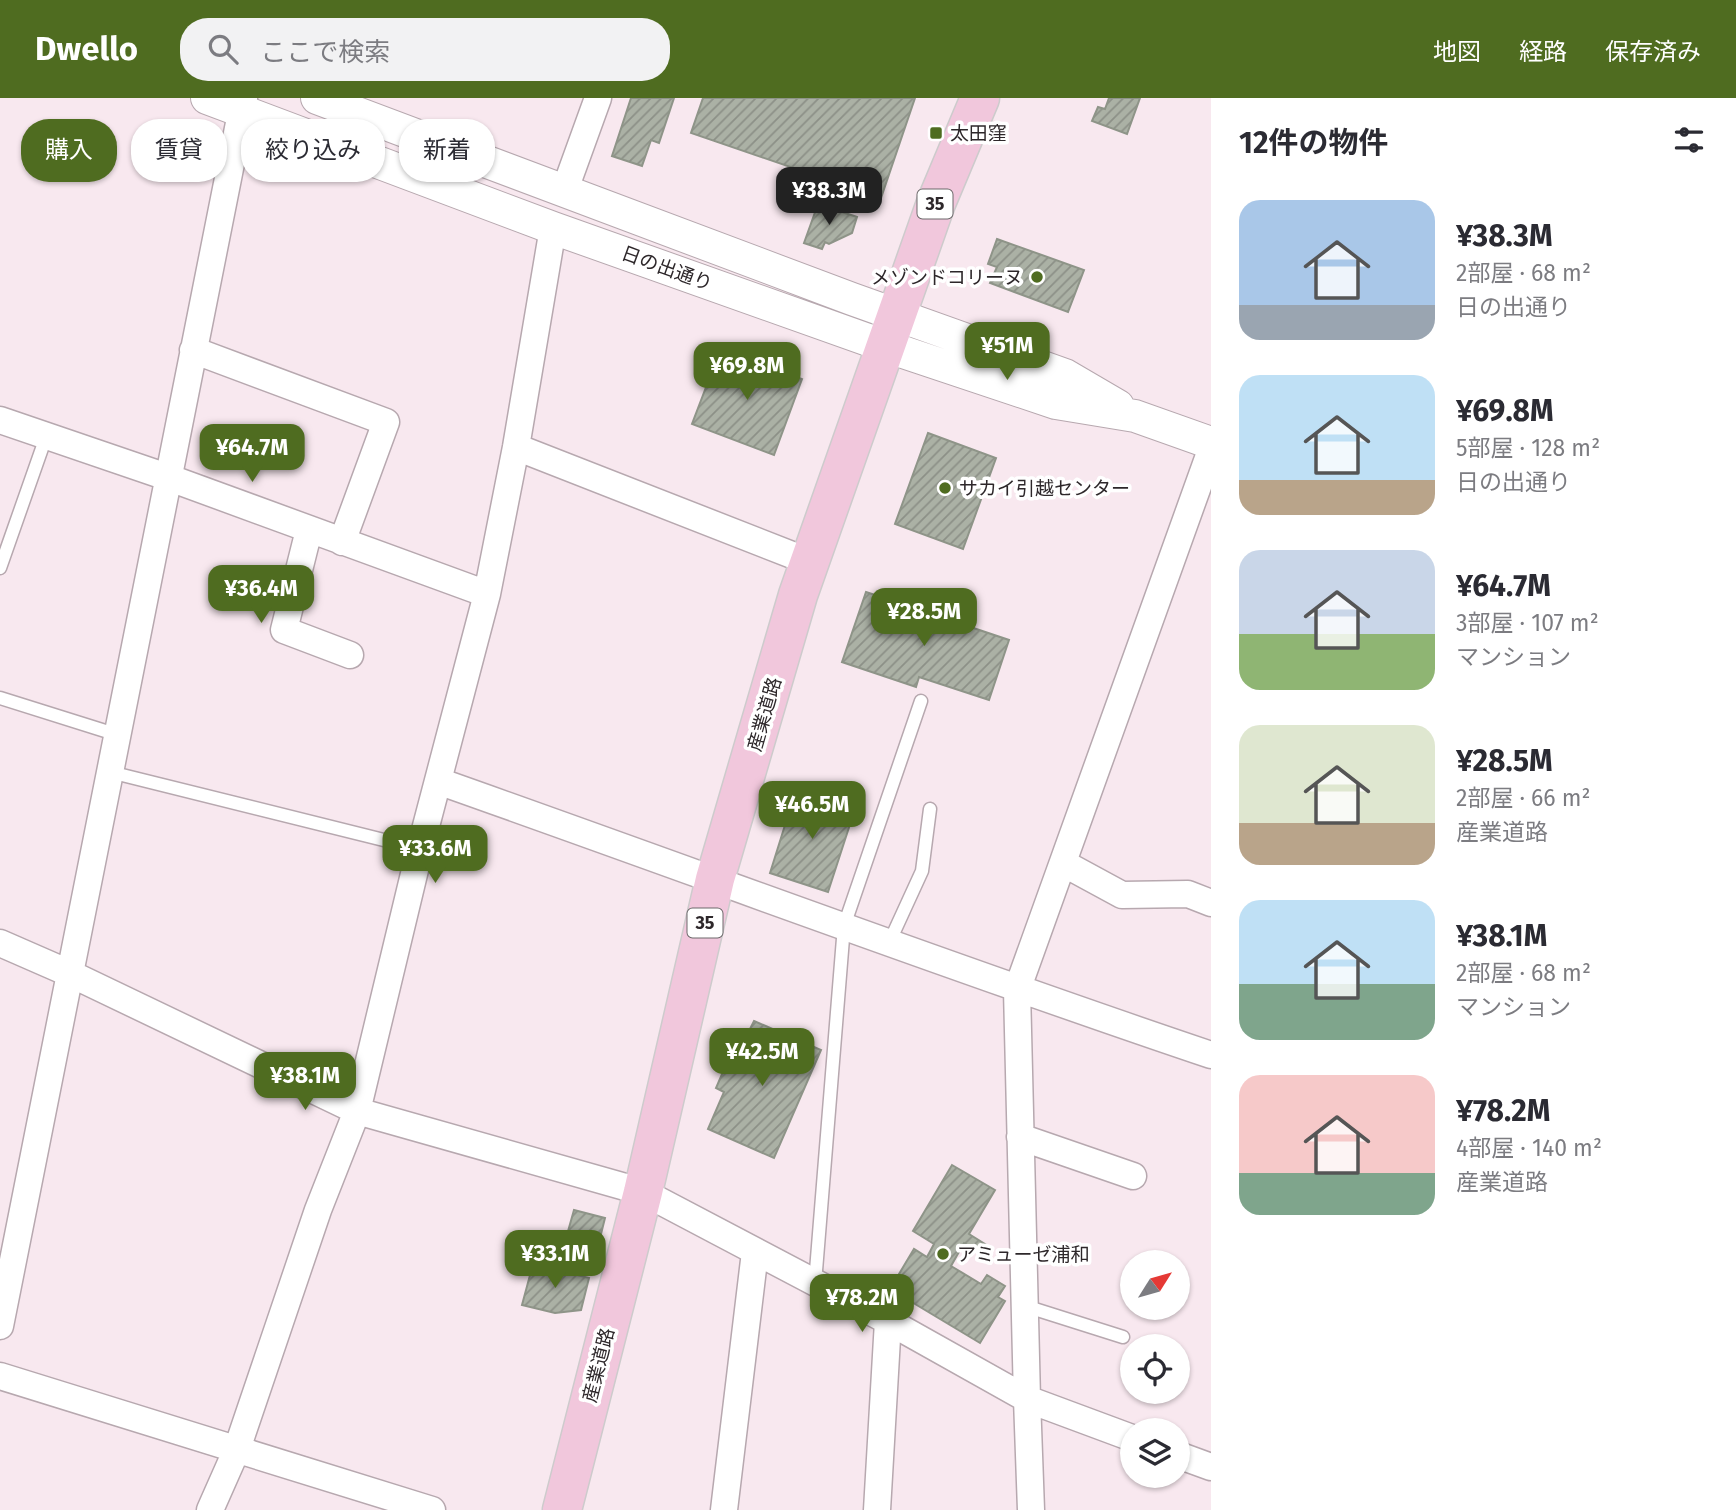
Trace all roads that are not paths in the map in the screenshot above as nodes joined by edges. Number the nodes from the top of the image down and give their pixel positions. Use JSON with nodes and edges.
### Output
{"nodes":[{"id":1,"x":207,"y":98,"type":"edge"},
{"id":2,"x":317,"y":98,"type":"edge"},
{"id":3,"x":598,"y":98,"type":"edge"},
{"id":4,"x":980,"y":98,"type":"edge"},
{"id":5,"x":243,"y":104,"type":"edge"},
{"id":6,"x":564,"y":192,"type":"junction"},
{"id":7,"x":553,"y":228,"type":"junction"},
{"id":8,"x":890,"y":329,"type":"junction"},
{"id":9,"x":193,"y":350,"type":"junction"},
{"id":10,"x":0,"y":420,"type":"edge"},
{"id":11,"x":46,"y":437,"type":"junction"},
{"id":12,"x":1211,"y":443,"type":"edge"},
{"id":13,"x":516,"y":446,"type":"junction"},
{"id":14,"x":1211,"y":450,"type":"edge"},
{"id":15,"x":167,"y":477,"type":"junction"},
{"id":16,"x":309,"y":530,"type":"junction"},
{"id":17,"x":342,"y":542,"type":"junction"},
{"id":18,"x":810,"y":562,"type":"junction"},
{"id":19,"x":0,"y":568,"type":"edge"},
{"id":20,"x":487,"y":594,"type":"junction"},
{"id":21,"x":350,"y":655,"type":"dead end"},
{"id":22,"x":0,"y":698,"type":"edge"},
{"id":23,"x":922,"y":701,"type":"dead end"},
{"id":24,"x":118,"y":734,"type":"junction"},
{"id":25,"x":110,"y":772,"type":"junction"},
{"id":26,"x":438,"y":781,"type":"junction"},
{"id":27,"x":930,"y":809,"type":"dead end"},
{"id":28,"x":420,"y":849,"type":"junction"},
{"id":29,"x":1063,"y":863,"type":"junction"},
{"id":30,"x":715,"y":879,"type":"junction"},
{"id":31,"x":1211,"y":903,"type":"edge"},
{"id":32,"x":844,"y":926,"type":"junction"},
{"id":33,"x":0,"y":943,"type":"edge"},
{"id":34,"x":889,"y":943,"type":"junction"},
{"id":35,"x":72,"y":974,"type":"junction"},
{"id":36,"x":1017,"y":990,"type":"junction"},
{"id":37,"x":1211,"y":1055,"type":"edge"},
{"id":38,"x":357,"y":1111,"type":"junction"},
{"id":39,"x":1020,"y":1137,"type":"junction"},
{"id":40,"x":1133,"y":1176,"type":"dead end"},
{"id":41,"x":643,"y":1192,"type":"junction"},
{"id":42,"x":755,"y":1252,"type":"junction"},
{"id":43,"x":815,"y":1283,"type":"junction"},
{"id":44,"x":1025,"y":1306,"type":"junction"},
{"id":45,"x":888,"y":1321,"type":"junction"},
{"id":46,"x":0,"y":1326,"type":"edge"},
{"id":47,"x":1120,"y":1336,"type":"edge"},
{"id":48,"x":0,"y":1376,"type":"edge"},
{"id":49,"x":1027,"y":1399,"type":"junction"},
{"id":50,"x":1120,"y":1434,"type":"edge"},
{"id":51,"x":237,"y":1449,"type":"junction"},
{"id":52,"x":1190,"y":1459,"type":"edge"},
{"id":53,"x":1211,"y":1467,"type":"edge"},
{"id":54,"x":210,"y":1510,"type":"edge"},
{"id":55,"x":432,"y":1510,"type":"edge"},
{"id":56,"x":562,"y":1510,"type":"edge"},
{"id":57,"x":724,"y":1510,"type":"edge"},
{"id":58,"x":877,"y":1510,"type":"edge"},
{"id":59,"x":1031,"y":1510,"type":"edge"}],
"edges":[{"from":1,"to":5,"type":"street","name":"日の出通り"},
{"from":2,"to":6,"type":"street","name":"日の出通り"},
{"from":3,"to":6,"type":"street"},
{"from":4,"to":8,"type":"main road","name":"産業道路","number":"35"},
{"from":5,"to":7,"type":"street","name":"日の出通り"},
{"from":5,"to":9,"type":"street"},
{"from":6,"to":8,"type":"street","name":"日の出通り"},
{"from":7,"to":8,"type":"street","name":"日の出通り"},
{"from":7,"to":13,"type":"street"},
{"from":8,"to":12,"type":"street","name":"日の出通り"},
{"from":8,"to":18,"type":"main road","name":"産業道路","number":"35"},
{"from":9,"to":15,"type":"street"},
{"from":9,"to":17,"type":"street"},
{"from":10,"to":11,"type":"street"},
{"from":11,"to":15,"type":"street"},
{"from":11,"to":19,"type":"lane"},
{"from":13,"to":18,"type":"street"},
{"from":13,"to":20,"type":"street"},
{"from":14,"to":29,"type":"street"},
{"from":15,"to":16,"type":"street"},
{"from":15,"to":24,"type":"street"},
{"from":16,"to":17,"type":"street"},
{"from":16,"to":21,"type":"street"},
{"from":17,"to":20,"type":"street"},
{"from":18,"to":30,"type":"main road","name":"産業道路","number":"35"},
{"from":20,"to":26,"type":"street"},
{"from":22,"to":24,"type":"lane"},
{"from":23,"to":32,"type":"lane"},
{"from":24,"to":25,"type":"street"},
{"from":25,"to":28,"type":"lane"},
{"from":25,"to":35,"type":"street"},
{"from":26,"to":28,"type":"street"},
{"from":26,"to":30,"type":"street"},
{"from":27,"to":34,"type":"lane"},
{"from":28,"to":38,"type":"street"},
{"from":29,"to":31,"type":"street"},
{"from":29,"to":36,"type":"street"},
{"from":30,"to":32,"type":"street"},
{"from":30,"to":41,"type":"main road","name":"産業道路","number":"35"},
{"from":32,"to":34,"type":"street"},
{"from":32,"to":43,"type":"lane"},
{"from":33,"to":35,"type":"street"},
{"from":34,"to":36,"type":"street"},
{"from":35,"to":38,"type":"street"},
{"from":35,"to":46,"type":"street"},
{"from":36,"to":37,"type":"street"},
{"from":36,"to":39,"type":"street"},
{"from":38,"to":41,"type":"street"},
{"from":38,"to":51,"type":"street"},
{"from":39,"to":40,"type":"street"},
{"from":39,"to":44,"type":"street"},
{"from":41,"to":42,"type":"street"},
{"from":41,"to":56,"type":"main road","name":"産業道路","number":"35"},
{"from":42,"to":43,"type":"street"},
{"from":42,"to":57,"type":"street"},
{"from":43,"to":45,"type":"street"},
{"from":44,"to":47,"type":"lane"},
{"from":44,"to":49,"type":"street"},
{"from":45,"to":49,"type":"street"},
{"from":45,"to":58,"type":"street"},
{"from":48,"to":51,"type":"street"},
{"from":49,"to":50,"type":"street"},
{"from":49,"to":59,"type":"street"},
{"from":51,"to":54,"type":"street"},
{"from":51,"to":55,"type":"street"},
{"from":52,"to":53,"type":"street"}]}
